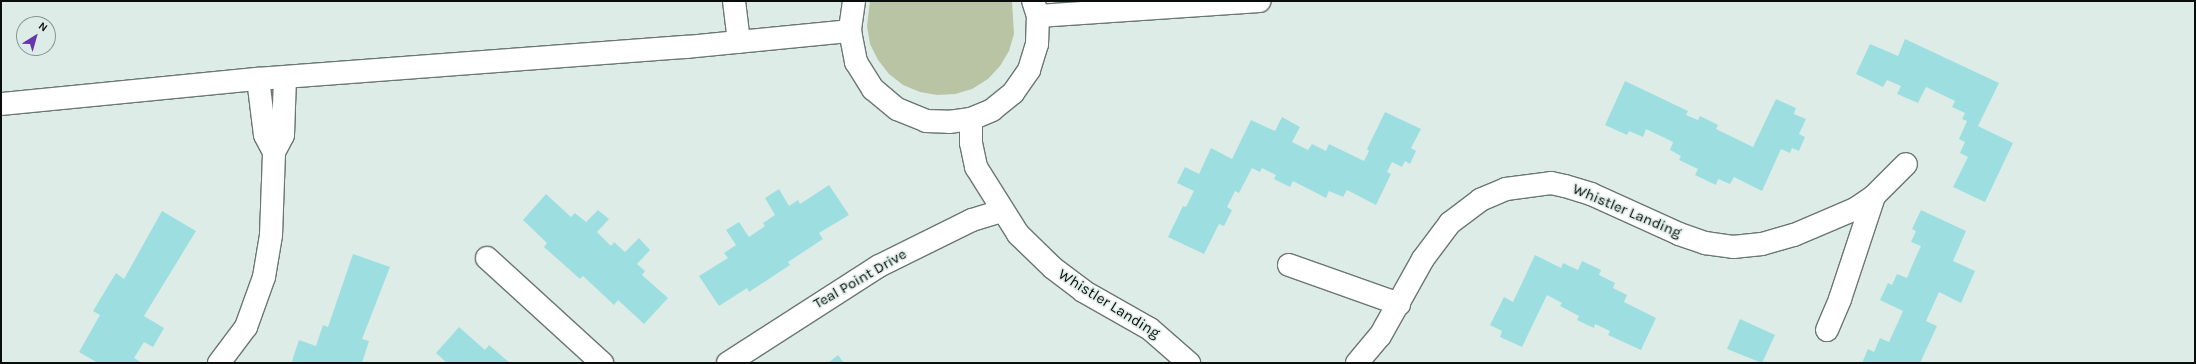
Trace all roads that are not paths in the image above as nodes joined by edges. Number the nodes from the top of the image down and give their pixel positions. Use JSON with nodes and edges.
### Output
{"nodes":[{"id":1,"x":734,"y":1,"type":"edge"},
{"id":2,"x":854,"y":1,"type":"edge"},
{"id":3,"x":1259,"y":1,"type":"edge"},
{"id":4,"x":1035,"y":8,"type":"edge"},
{"id":5,"x":850,"y":31,"type":"junction"},
{"id":6,"x":739,"y":42,"type":"junction"},
{"id":7,"x":284,"y":78,"type":"junction"},
{"id":8,"x":258,"y":79,"type":"junction"},
{"id":9,"x":1,"y":104,"type":"edge"},
{"id":10,"x":971,"y":119,"type":"junction"},
{"id":11,"x":274,"y":152,"type":"junction"},
{"id":12,"x":1906,"y":164,"type":"dead end"},
{"id":13,"x":1874,"y":196,"type":"junction"},
{"id":14,"x":1001,"y":211,"type":"junction"},
{"id":15,"x":487,"y":258,"type":"dead end"},
{"id":16,"x":1289,"y":265,"type":"dead end"},
{"id":17,"x":1399,"y":304,"type":"junction"},
{"id":18,"x":1827,"y":330,"type":"dead end"},
{"id":19,"x":219,"y":363,"type":"edge"},
{"id":20,"x":602,"y":363,"type":"edge"},
{"id":21,"x":728,"y":363,"type":"edge"},
{"id":22,"x":1189,"y":363,"type":"edge"},
{"id":23,"x":1357,"y":363,"type":"edge"}],
"edges":[{"from":1,"to":6,"type":"street"},
{"from":2,"to":5,"type":"street"},
{"from":3,"to":4,"type":"street"},
{"from":4,"to":10,"type":"street"},
{"from":5,"to":6,"type":"street"},
{"from":5,"to":10,"type":"street"},
{"from":6,"to":7,"type":"street"},
{"from":7,"to":8,"type":"street"},
{"from":7,"to":11,"type":"street"},
{"from":8,"to":9,"type":"street"},
{"from":8,"to":11,"type":"street"},
{"from":10,"to":14,"type":"street","name":"Whistler Landing"},
{"from":11,"to":19,"type":"street"},
{"from":12,"to":13,"type":"street","name":"Whistler Landing"},
{"from":13,"to":17,"type":"street","name":"Whistler Landing"},
{"from":13,"to":18,"type":"street","name":"Whistler Landing"},
{"from":14,"to":21,"type":"street","name":"Teal Point Drive"},
{"from":14,"to":22,"type":"street","name":"Whistler Landing"},
{"from":15,"to":20,"type":"street"},
{"from":16,"to":17,"type":"street"},
{"from":17,"to":23,"type":"street","name":"Whistler Landing"}]}
